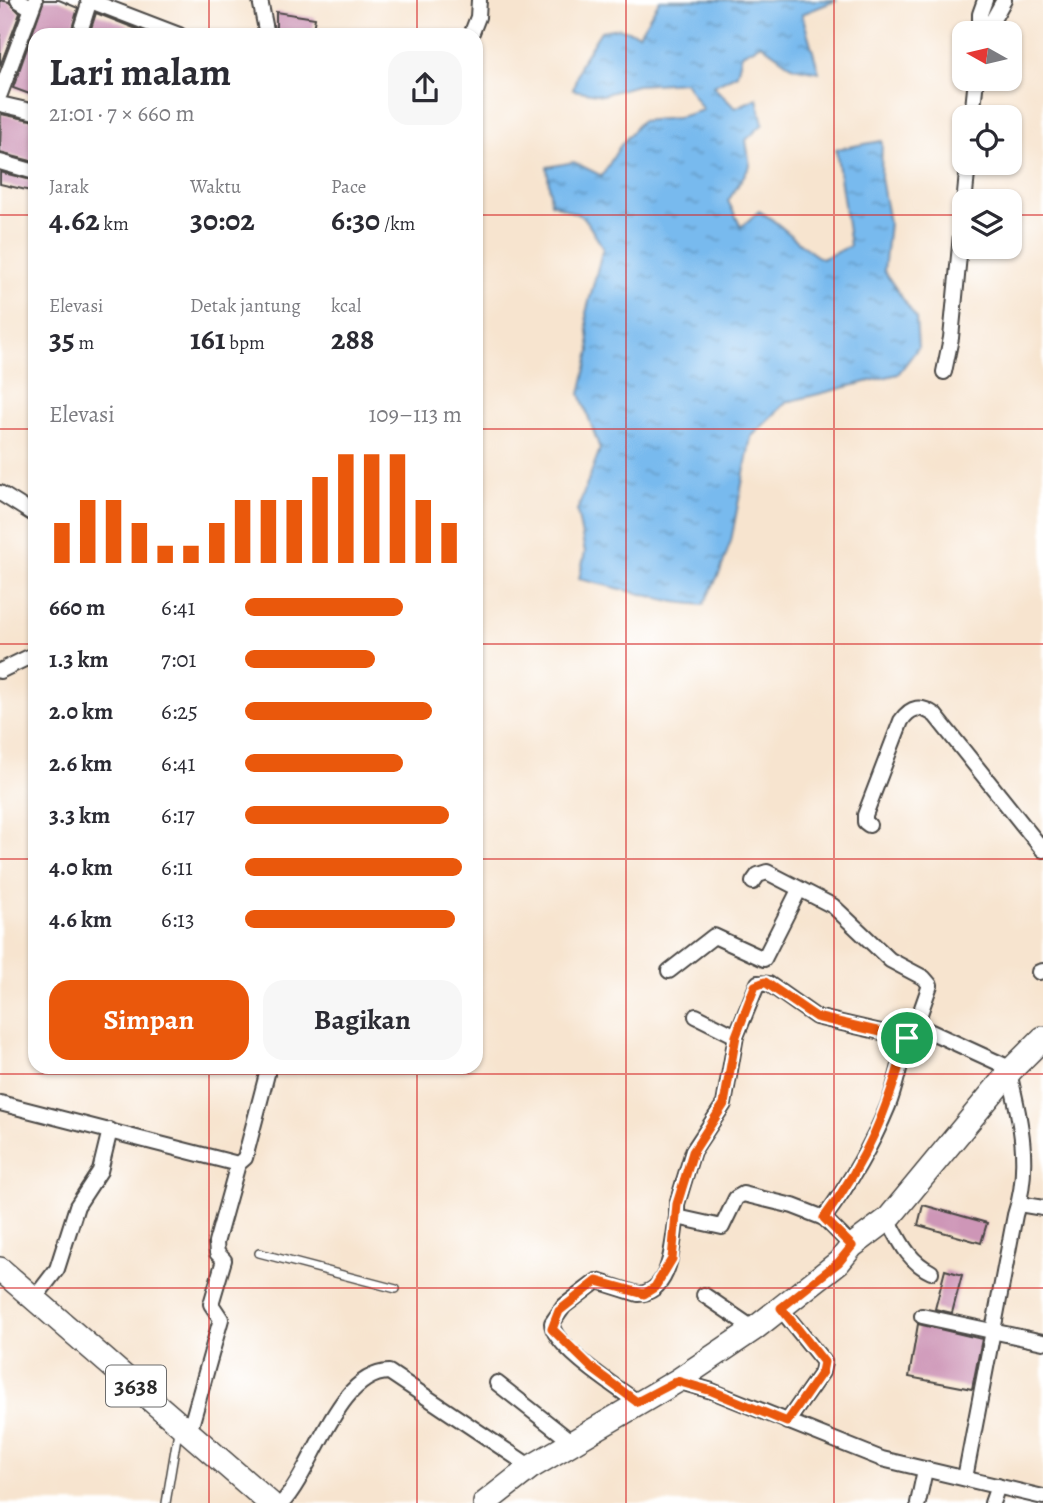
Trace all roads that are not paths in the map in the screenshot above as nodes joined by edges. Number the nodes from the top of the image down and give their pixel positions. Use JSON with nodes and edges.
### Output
{"nodes":[{"id":1,"x":90,"y":0,"type":"edge"},
{"id":2,"x":260,"y":0,"type":"edge"},
{"id":3,"x":479,"y":0,"type":"edge"},
{"id":4,"x":985,"y":0,"type":"edge"},
{"id":5,"x":1004,"y":0,"type":"edge"},
{"id":6,"x":27,"y":2,"type":"edge"},
{"id":7,"x":980,"y":21,"type":"edge"},
{"id":8,"x":992,"y":21,"type":"edge"},
{"id":9,"x":81,"y":28,"type":"edge"},
{"id":10,"x":161,"y":28,"type":"edge"},
{"id":11,"x":266,"y":28,"type":"edge"},
{"id":12,"x":474,"y":28,"type":"edge"},
{"id":13,"x":0,"y":94,"type":"edge"},
{"id":14,"x":0,"y":104,"type":"edge"},
{"id":15,"x":28,"y":110,"type":"edge"},
{"id":16,"x":0,"y":162,"type":"edge"},
{"id":17,"x":28,"y":170,"type":"edge"},
{"id":18,"x":967,"y":175,"type":"edge"},
{"id":19,"x":944,"y":372,"type":"dead end"},
{"id":20,"x":0,"y":494,"type":"edge"},
{"id":21,"x":28,"y":511,"type":"edge"},
{"id":22,"x":28,"y":657,"type":"edge"},
{"id":23,"x":0,"y":671,"type":"edge"},
{"id":24,"x":869,"y":825,"type":"dead end"},
{"id":25,"x":1043,"y":850,"type":"edge"},
{"id":26,"x":753,"y":881,"type":"dead end"},
{"id":27,"x":799,"y":890,"type":"junction"},
{"id":28,"x":669,"y":971,"type":"dead end"},
{"id":29,"x":696,"y":1016,"type":"dead end"},
{"id":30,"x":916,"y":1025,"type":"junction"},
{"id":31,"x":736,"y":1036,"type":"junction"},
{"id":32,"x":907,"y":1038,"type":"junction"},
{"id":33,"x":1043,"y":1038,"type":"edge"},
{"id":34,"x":1010,"y":1071,"type":"junction"},
{"id":35,"x":267,"y":1074,"type":"dead end"},
{"id":36,"x":0,"y":1103,"type":"edge"},
{"id":37,"x":110,"y":1130,"type":"junction"},
{"id":38,"x":238,"y":1164,"type":"junction"},
{"id":39,"x":1019,"y":1204,"type":"junction"},
{"id":40,"x":1043,"y":1208,"type":"edge"},
{"id":41,"x":677,"y":1217,"type":"junction"},
{"id":42,"x":824,"y":1218,"type":"junction"},
{"id":43,"x":888,"y":1219,"type":"junction"},
{"id":44,"x":852,"y":1246,"type":"junction"},
{"id":45,"x":259,"y":1253,"type":"dead end"},
{"id":46,"x":0,"y":1269,"type":"edge"},
{"id":47,"x":931,"y":1272,"type":"dead end"},
{"id":48,"x":396,"y":1289,"type":"dead end"},
{"id":49,"x":704,"y":1295,"type":"dead end"},
{"id":50,"x":34,"y":1299,"type":"junction"},
{"id":51,"x":781,"y":1308,"type":"junction"},
{"id":52,"x":922,"y":1316,"type":"dead end"},
{"id":53,"x":754,"y":1329,"type":"junction"},
{"id":54,"x":993,"y":1329,"type":"junction"},
{"id":55,"x":1043,"y":1342,"type":"edge"},
{"id":56,"x":677,"y":1381,"type":"junction"},
{"id":57,"x":497,"y":1383,"type":"dead end"},
{"id":58,"x":637,"y":1402,"type":"junction"},
{"id":59,"x":787,"y":1422,"type":"junction"},
{"id":60,"x":184,"y":1428,"type":"junction"},
{"id":61,"x":573,"y":1443,"type":"junction"},
{"id":62,"x":531,"y":1467,"type":"junction"},
{"id":63,"x":925,"y":1470,"type":"junction"},
{"id":64,"x":965,"y":1478,"type":"junction"},
{"id":65,"x":998,"y":1486,"type":"junction"},
{"id":66,"x":1043,"y":1497,"type":"edge"},
{"id":67,"x":166,"y":1503,"type":"edge"},
{"id":68,"x":270,"y":1503,"type":"edge"},
{"id":69,"x":282,"y":1503,"type":"edge"},
{"id":70,"x":485,"y":1503,"type":"edge"},
{"id":71,"x":918,"y":1503,"type":"edge"},
{"id":72,"x":992,"y":1503,"type":"edge"}],
"edges":[{"from":1,"to":9,"type":"street"},
{"from":1,"to":10,"type":"street"},
{"from":2,"to":11,"type":"street"},
{"from":3,"to":12,"type":"street"},
{"from":4,"to":7,"type":"street"},
{"from":5,"to":8,"type":"street"},
{"from":6,"to":13,"type":"street"},
{"from":14,"to":15,"type":"street"},
{"from":16,"to":17,"type":"street"},
{"from":18,"to":19,"type":"street"},
{"from":20,"to":21,"type":"street"},
{"from":22,"to":23,"type":"street"},
{"from":24,"to":25,"type":"street"},
{"from":26,"to":27,"type":"street"},
{"from":27,"to":28,"type":"street"},
{"from":27,"to":30,"type":"street"},
{"from":29,"to":31,"type":"street"},
{"from":30,"to":32,"type":"street"},
{"from":30,"to":34,"type":"street"},
{"from":31,"to":32,"type":"street"},
{"from":31,"to":41,"type":"street"},
{"from":32,"to":42,"type":"street"},
{"from":33,"to":34,"type":"main road"},
{"from":34,"to":39,"type":"street"},
{"from":34,"to":43,"type":"main road"},
{"from":35,"to":38,"type":"street"},
{"from":36,"to":37,"type":"street"},
{"from":37,"to":38,"type":"street"},
{"from":37,"to":50,"type":"street"},
{"from":38,"to":60,"type":"street"},
{"from":39,"to":40,"type":"street"},
{"from":39,"to":54,"type":"street"},
{"from":41,"to":42,"type":"street"},
{"from":41,"to":58,"type":"street"},
{"from":42,"to":44,"type":"street"},
{"from":43,"to":44,"type":"main road"},
{"from":43,"to":47,"type":"street"},
{"from":44,"to":51,"type":"main road"},
{"from":45,"to":48,"type":"lane"},
{"from":46,"to":50,"type":"main road","number":"3638"},
{"from":49,"to":53,"type":"street"},
{"from":50,"to":60,"type":"main road","number":"3638"},
{"from":51,"to":53,"type":"main road"},
{"from":51,"to":59,"type":"street"},
{"from":52,"to":54,"type":"street"},
{"from":53,"to":56,"type":"main road"},
{"from":54,"to":55,"type":"street"},
{"from":54,"to":64,"type":"street"},
{"from":56,"to":58,"type":"main road"},
{"from":56,"to":59,"type":"street"},
{"from":57,"to":61,"type":"street"},
{"from":58,"to":61,"type":"main road"},
{"from":59,"to":63,"type":"street"},
{"from":60,"to":67,"type":"lane"},
{"from":60,"to":68,"type":"main road","number":"3638"},
{"from":61,"to":62,"type":"main road"},
{"from":62,"to":69,"type":"street"},
{"from":62,"to":70,"type":"main road"},
{"from":63,"to":64,"type":"street"},
{"from":63,"to":71,"type":"street"},
{"from":64,"to":65,"type":"street"},
{"from":65,"to":66,"type":"street"},
{"from":65,"to":72,"type":"street"}]}
